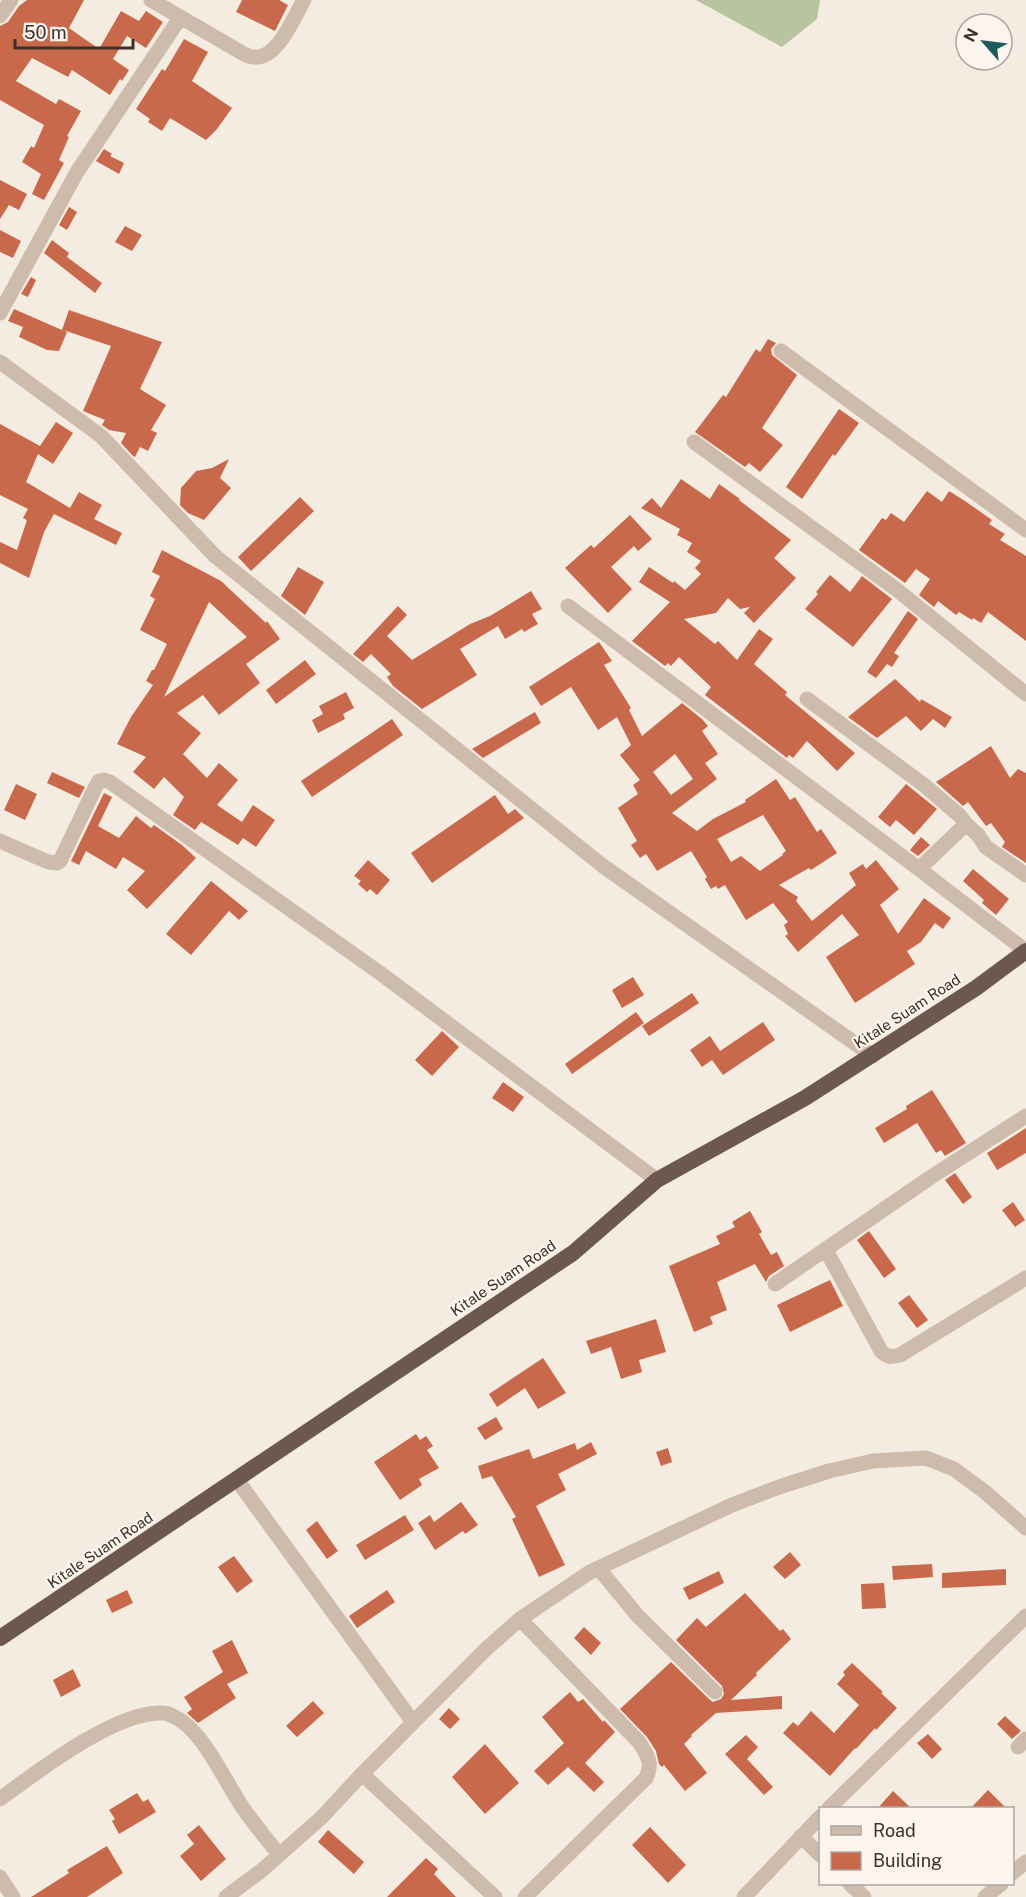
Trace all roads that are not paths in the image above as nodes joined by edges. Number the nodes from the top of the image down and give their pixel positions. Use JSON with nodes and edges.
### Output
{"nodes":[{"id":1,"x":10,"y":0,"type":"edge"},
{"id":2,"x":151,"y":0,"type":"edge"},
{"id":3,"x":304,"y":0,"type":"edge"},
{"id":4,"x":0,"y":16,"type":"edge"},
{"id":5,"x":180,"y":18,"type":"junction"},
{"id":6,"x":0,"y":314,"type":"edge"},
{"id":7,"x":781,"y":351,"type":"dead end"},
{"id":8,"x":0,"y":362,"type":"edge"},
{"id":9,"x":694,"y":442,"type":"dead end"},
{"id":10,"x":1026,"y":530,"type":"edge"},
{"id":11,"x":568,"y":606,"type":"dead end"},
{"id":12,"x":1026,"y":694,"type":"edge"},
{"id":13,"x":807,"y":699,"type":"dead end"},
{"id":14,"x":966,"y":824,"type":"junction"},
{"id":15,"x":0,"y":841,"type":"edge"},
{"id":16,"x":919,"y":869,"type":"junction"},
{"id":17,"x":1026,"y":875,"type":"edge"},
{"id":18,"x":1026,"y":951,"type":"edge"},
{"id":19,"x":873,"y":1056,"type":"junction"},
{"id":20,"x":1026,"y":1116,"type":"edge"},
{"id":21,"x":657,"y":1180,"type":"junction"},
{"id":22,"x":826,"y":1250,"type":"junction"},
{"id":23,"x":1026,"y":1278,"type":"edge"},
{"id":24,"x":775,"y":1284,"type":"dead end"},
{"id":25,"x":237,"y":1480,"type":"junction"},
{"id":26,"x":1026,"y":1528,"type":"edge"},
{"id":27,"x":599,"y":1569,"type":"junction"},
{"id":28,"x":1026,"y":1616,"type":"edge"},
{"id":29,"x":520,"y":1619,"type":"junction"},
{"id":30,"x":0,"y":1638,"type":"edge"},
{"id":31,"x":715,"y":1692,"type":"dead end"},
{"id":32,"x":413,"y":1722,"type":"junction"},
{"id":33,"x":362,"y":1774,"type":"junction"},
{"id":34,"x":0,"y":1799,"type":"edge"},
{"id":35,"x":831,"y":1807,"type":"edge"},
{"id":36,"x":819,"y":1818,"type":"edge"},
{"id":37,"x":801,"y":1836,"type":"junction"},
{"id":38,"x":819,"y":1854,"type":"edge"},
{"id":39,"x":279,"y":1855,"type":"junction"},
{"id":40,"x":1026,"y":1862,"type":"edge"},
{"id":41,"x":1014,"y":1872,"type":"edge"},
{"id":42,"x":0,"y":1877,"type":"edge"},
{"id":43,"x":851,"y":1885,"type":"edge"},
{"id":44,"x":1000,"y":1885,"type":"edge"},
{"id":45,"x":13,"y":1897,"type":"edge"},
{"id":46,"x":226,"y":1897,"type":"edge"},
{"id":47,"x":495,"y":1897,"type":"edge"},
{"id":48,"x":525,"y":1897,"type":"edge"},
{"id":49,"x":744,"y":1897,"type":"edge"},
{"id":50,"x":864,"y":1897,"type":"edge"},
{"id":51,"x":985,"y":1897,"type":"edge"}],
"edges":[{"from":1,"to":4,"type":"street"},
{"from":2,"to":5,"type":"street"},
{"from":3,"to":5,"type":"street"},
{"from":5,"to":6,"type":"street"},
{"from":7,"to":10,"type":"street"},
{"from":8,"to":19,"type":"street"},
{"from":9,"to":12,"type":"street"},
{"from":11,"to":16,"type":"street"},
{"from":13,"to":14,"type":"street"},
{"from":14,"to":16,"type":"street"},
{"from":14,"to":17,"type":"street"},
{"from":15,"to":21,"type":"street"},
{"from":16,"to":18,"type":"street"},
{"from":18,"to":19,"type":"highway","name":"Kitale Suam Road"},
{"from":19,"to":21,"type":"highway","name":"Kitale Suam Road"},
{"from":20,"to":22,"type":"street"},
{"from":21,"to":25,"type":"highway","name":"Kitale Suam Road"},
{"from":22,"to":23,"type":"street"},
{"from":22,"to":24,"type":"street"},
{"from":25,"to":30,"type":"highway","name":"Kitale Suam Road"},
{"from":25,"to":32,"type":"street"},
{"from":26,"to":27,"type":"street"},
{"from":27,"to":29,"type":"street"},
{"from":27,"to":31,"type":"street"},
{"from":28,"to":35,"type":"street"},
{"from":29,"to":32,"type":"street"},
{"from":29,"to":48,"type":"street"},
{"from":32,"to":33,"type":"street"},
{"from":33,"to":39,"type":"street"},
{"from":33,"to":47,"type":"street"},
{"from":34,"to":39,"type":"street"},
{"from":36,"to":37,"type":"street"},
{"from":37,"to":38,"type":"street"},
{"from":37,"to":49,"type":"street"},
{"from":39,"to":46,"type":"street"},
{"from":40,"to":41,"type":"street"},
{"from":42,"to":45,"type":"street"},
{"from":43,"to":50,"type":"street"},
{"from":44,"to":51,"type":"street"}]}
